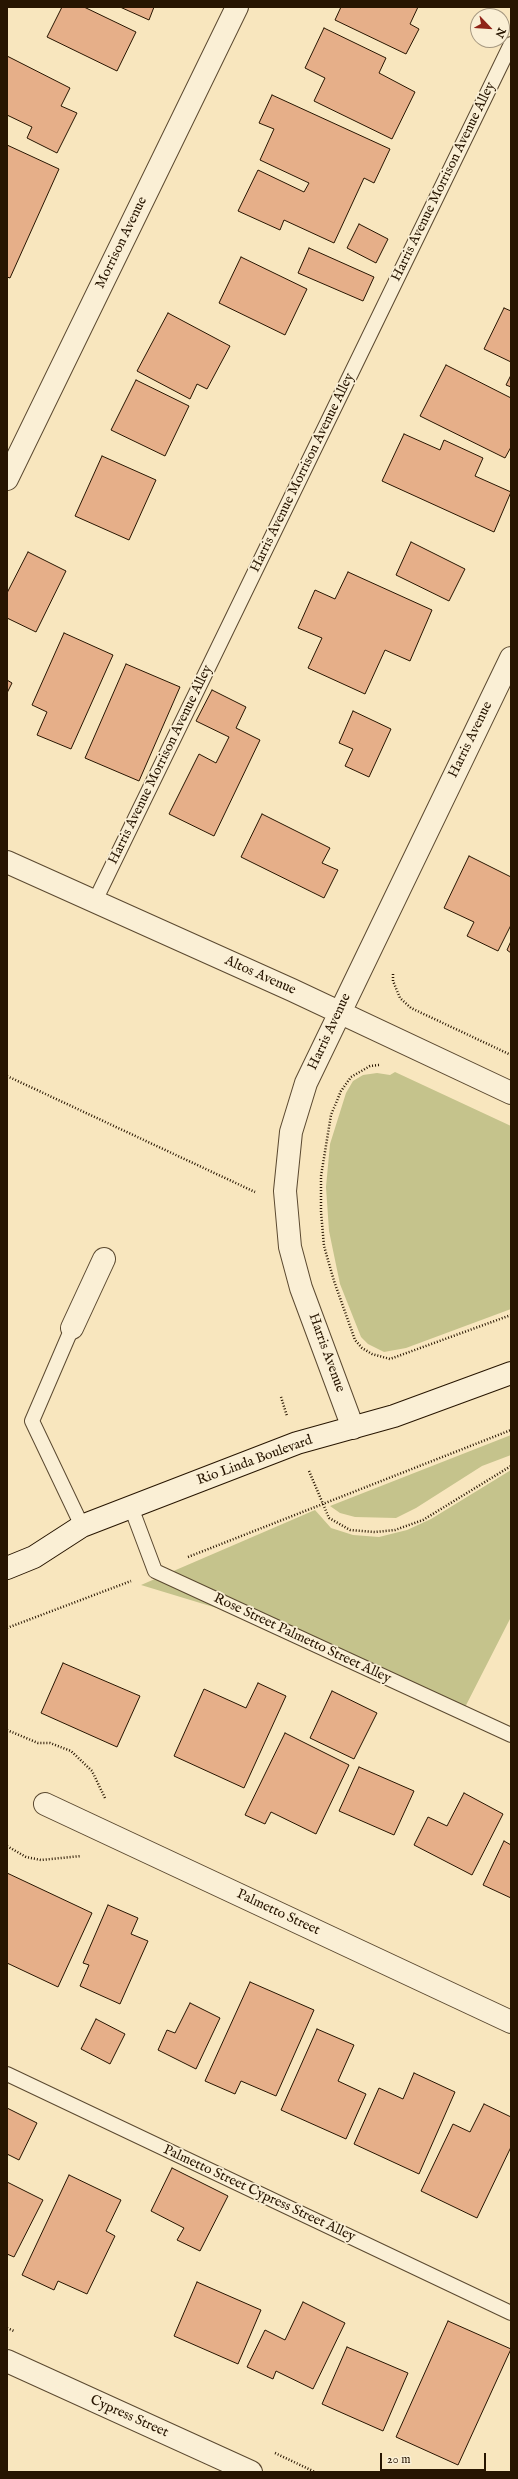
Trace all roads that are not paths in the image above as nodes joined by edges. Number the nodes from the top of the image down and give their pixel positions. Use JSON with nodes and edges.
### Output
{"nodes":[{"id":1,"x":237,"y":7,"type":"edge"},
{"id":2,"x":511,"y":44,"type":"edge"},
{"id":3,"x":7,"y":479,"type":"edge"},
{"id":4,"x":511,"y":658,"type":"edge"},
{"id":5,"x":7,"y":862,"type":"edge"},
{"id":6,"x":94,"y":903,"type":"junction"},
{"id":7,"x":339,"y":1012,"type":"junction"},
{"id":8,"x":511,"y":1093,"type":"edge"},
{"id":9,"x":104,"y":1259,"type":"dead end"},
{"id":10,"x":72,"y":1328,"type":"joint"},
{"id":11,"x":511,"y":1373,"type":"edge"},
{"id":12,"x":353,"y":1428,"type":"junction"},
{"id":13,"x":131,"y":1507,"type":"junction"},
{"id":14,"x":82,"y":1526,"type":"junction"},
{"id":15,"x":7,"y":1568,"type":"edge"},
{"id":16,"x":511,"y":1735,"type":"edge"},
{"id":17,"x":45,"y":1804,"type":"dead end"},
{"id":18,"x":511,"y":2022,"type":"edge"},
{"id":19,"x":7,"y":2074,"type":"edge"},
{"id":20,"x":511,"y":2313,"type":"edge"},
{"id":21,"x":7,"y":2361,"type":"edge"},
{"id":22,"x":251,"y":2472,"type":"edge"}],
"edges":[{"from":1,"to":3,"type":"street","name":"Morrison Avenue"},
{"from":2,"to":6,"type":"lane","name":"Harris Avenue Morrison Avenue Alley"},
{"from":4,"to":7,"type":"street","name":"Harris Avenue"},
{"from":5,"to":6,"type":"street","name":"Altos Avenue"},
{"from":6,"to":7,"type":"street","name":"Altos Avenue"},
{"from":7,"to":8,"type":"street","name":"Altos Avenue"},
{"from":7,"to":12,"type":"street","name":"Harris Avenue"},
{"from":9,"to":10,"type":"street"},
{"from":10,"to":14,"type":"lane"},
{"from":11,"to":12,"type":"street","name":"Rio Linda Boulevard"},
{"from":12,"to":13,"type":"street","name":"Rio Linda Boulevard"},
{"from":13,"to":14,"type":"street","name":"Rio Linda Boulevard"},
{"from":13,"to":16,"type":"lane","name":"Rose Street Palmetto Street Alley"},
{"from":14,"to":15,"type":"street","name":"Rio Linda Boulevard"},
{"from":17,"to":18,"type":"street","name":"Palmetto Street"},
{"from":19,"to":20,"type":"lane","name":"Palmetto Street Cypress Street Alley"},
{"from":21,"to":22,"type":"street","name":"Cypress Street"}]}
